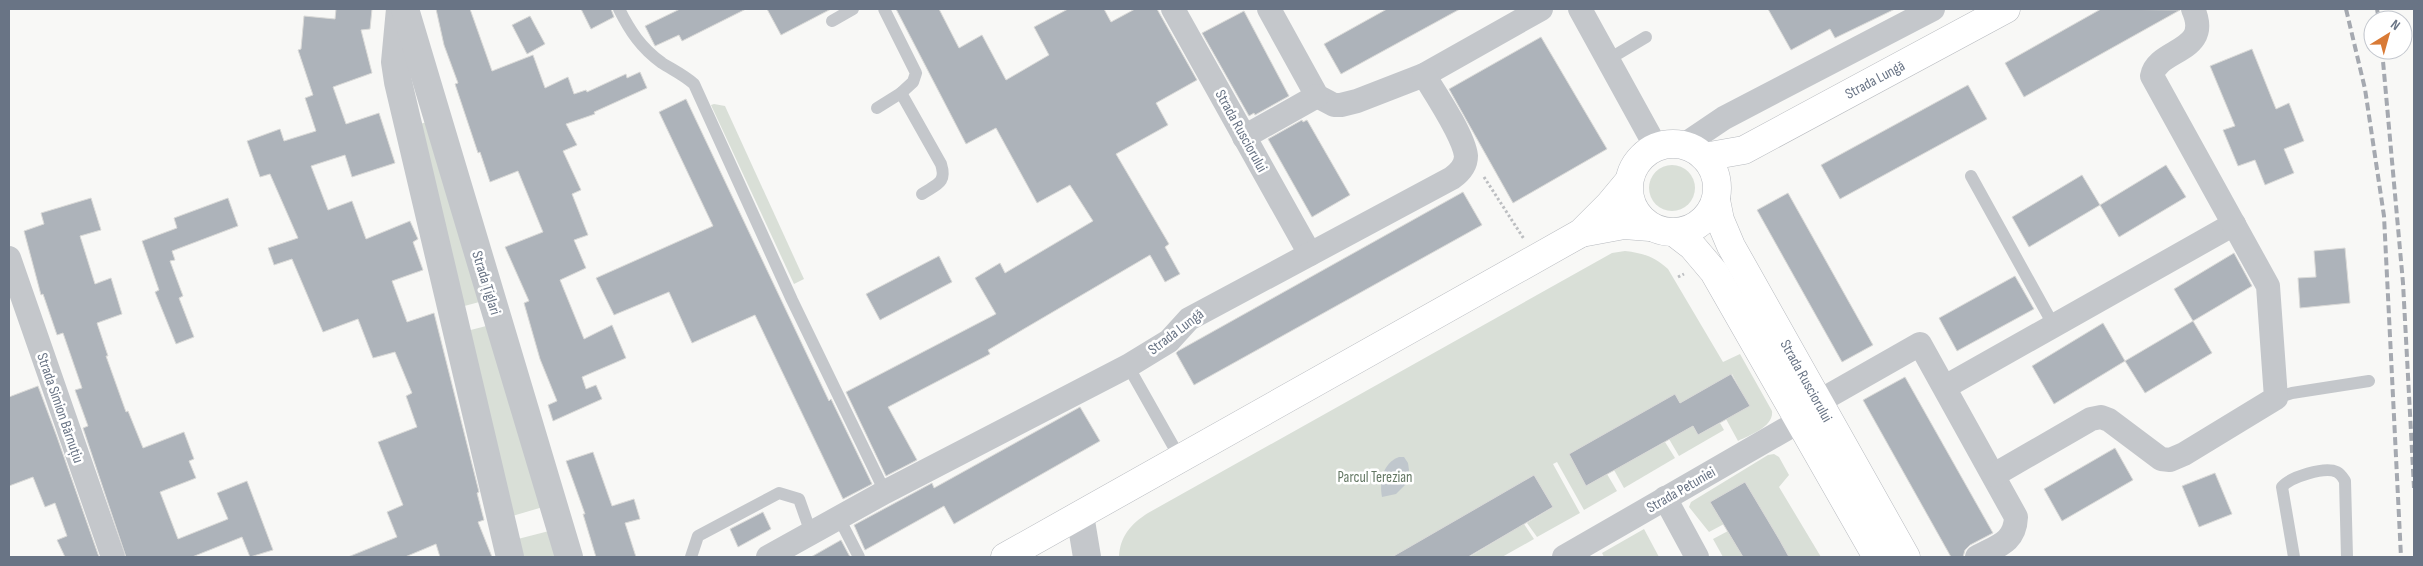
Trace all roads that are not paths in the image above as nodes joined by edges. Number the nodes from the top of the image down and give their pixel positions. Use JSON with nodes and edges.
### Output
{"nodes":[{"id":1,"x":400,"y":9,"type":"edge"},
{"id":2,"x":405,"y":9,"type":"edge"},
{"id":3,"x":619,"y":9,"type":"edge"},
{"id":4,"x":853,"y":9,"type":"edge"},
{"id":5,"x":884,"y":9,"type":"edge"},
{"id":6,"x":1173,"y":9,"type":"edge"},
{"id":7,"x":1270,"y":9,"type":"edge"},
{"id":8,"x":1541,"y":9,"type":"edge"},
{"id":9,"x":1580,"y":9,"type":"edge"},
{"id":10,"x":1933,"y":9,"type":"edge"},
{"id":11,"x":2006,"y":9,"type":"edge"},
{"id":12,"x":2193,"y":9,"type":"edge"},
{"id":13,"x":832,"y":21,"type":"dead end"},
{"id":14,"x":1646,"y":37,"type":"dead end"},
{"id":15,"x":1609,"y":59,"type":"junction"},
{"id":16,"x":1424,"y":74,"type":"junction"},
{"id":17,"x":901,"y":93,"type":"junction"},
{"id":18,"x":1317,"y":96,"type":"junction"},
{"id":19,"x":877,"y":108,"type":"dead end"},
{"id":20,"x":1244,"y":137,"type":"junction"},
{"id":21,"x":1656,"y":147,"type":"junction"},
{"id":22,"x":1744,"y":150,"type":"junction"},
{"id":23,"x":1694,"y":151,"type":"junction"},
{"id":24,"x":1971,"y":176,"type":"dead end"},
{"id":25,"x":1629,"y":181,"type":"junction"},
{"id":26,"x":922,"y":194,"type":"dead end"},
{"id":27,"x":1717,"y":194,"type":"junction"},
{"id":28,"x":2234,"y":224,"type":"junction"},
{"id":29,"x":1663,"y":230,"type":"junction"},
{"id":30,"x":1581,"y":233,"type":"junction"},
{"id":31,"x":1310,"y":254,"type":"junction"},
{"id":32,"x":9,"y":258,"type":"edge"},
{"id":33,"x":2054,"y":326,"type":"junction"},
{"id":34,"x":1128,"y":366,"type":"junction"},
{"id":35,"x":2369,"y":381,"type":"dead end"},
{"id":36,"x":1945,"y":388,"type":"junction"},
{"id":37,"x":2276,"y":398,"type":"junction"},
{"id":38,"x":1818,"y":402,"type":"junction"},
{"id":39,"x":1798,"y":422,"type":"junction"},
{"id":40,"x":1180,"y":458,"type":"junction"},
{"id":41,"x":1994,"y":475,"type":"junction"},
{"id":42,"x":885,"y":492,"type":"junction"},
{"id":43,"x":1665,"y":498,"type":"junction"},
{"id":44,"x":1080,"y":515,"type":"junction"},
{"id":45,"x":839,"y":518,"type":"junction"},
{"id":46,"x":811,"y":533,"type":"junction"},
{"id":47,"x":1571,"y":556,"type":"edge"},
{"id":48,"x":113,"y":557,"type":"edge"},
{"id":49,"x":510,"y":557,"type":"edge"},
{"id":50,"x":569,"y":557,"type":"edge"},
{"id":51,"x":691,"y":557,"type":"edge"},
{"id":52,"x":768,"y":557,"type":"edge"},
{"id":53,"x":859,"y":557,"type":"edge"},
{"id":54,"x":1005,"y":557,"type":"edge"},
{"id":55,"x":1087,"y":557,"type":"edge"},
{"id":56,"x":1697,"y":557,"type":"edge"},
{"id":57,"x":1877,"y":557,"type":"edge"},
{"id":58,"x":1906,"y":557,"type":"edge"},
{"id":59,"x":1977,"y":557,"type":"edge"},
{"id":60,"x":2294,"y":557,"type":"edge"},
{"id":61,"x":2347,"y":557,"type":"edge"}],
"edges":[{"from":1,"to":49,"type":"street"},
{"from":2,"to":50,"type":"street","name":"Strada Țiglari"},
{"from":3,"to":42,"type":"lane"},
{"from":4,"to":13,"type":"lane"},
{"from":5,"to":17,"type":"lane"},
{"from":6,"to":20,"type":"street","name":"Strada Rusciorului"},
{"from":7,"to":18,"type":"street"},
{"from":8,"to":16,"type":"street"},
{"from":9,"to":15,"type":"street"},
{"from":10,"to":23,"type":"street"},
{"from":11,"to":22,"type":"main road","name":"Strada Lungă"},
{"from":12,"to":28,"type":"street"},
{"from":14,"to":15,"type":"lane"},
{"from":15,"to":21,"type":"street"},
{"from":16,"to":18,"type":"street"},
{"from":16,"to":31,"type":"street","name":"Strada Lungă"},
{"from":17,"to":19,"type":"lane"},
{"from":17,"to":26,"type":"lane"},
{"from":18,"to":20,"type":"street"},
{"from":20,"to":31,"type":"street","name":"Strada Rusciorului"},
{"from":21,"to":23,"type":"main road"},
{"from":21,"to":25,"type":"main road"},
{"from":22,"to":23,"type":"main road","name":"Strada Lungă"},
{"from":22,"to":27,"type":"main road","name":"Strada Lungă"},
{"from":23,"to":27,"type":"main road"},
{"from":24,"to":33,"type":"lane"},
{"from":25,"to":29,"type":"main road"},
{"from":25,"to":30,"type":"main road"},
{"from":27,"to":29,"type":"main road"},
{"from":27,"to":38,"type":"main road","name":"Strada Rusciorului"},
{"from":28,"to":33,"type":"street"},
{"from":28,"to":37,"type":"street"},
{"from":29,"to":30,"type":"main road"},
{"from":29,"to":39,"type":"main road","name":"Strada Rusciorului"},
{"from":30,"to":40,"type":"main road"},
{"from":31,"to":34,"type":"street","name":"Strada Lungă"},
{"from":32,"to":48,"type":"street","name":"Strada Simion Bărnuțiu"},
{"from":33,"to":36,"type":"street"},
{"from":34,"to":40,"type":"lane"},
{"from":34,"to":42,"type":"street","name":"Strada Lungă"},
{"from":35,"to":37,"type":"lane"},
{"from":36,"to":38,"type":"street"},
{"from":36,"to":41,"type":"street"},
{"from":37,"to":41,"type":"street"},
{"from":38,"to":58,"type":"main road","name":"Strada Rusciorului"},
{"from":39,"to":43,"type":"street","name":"Strada Petuniei"},
{"from":39,"to":57,"type":"main road","name":"Strada Rusciorului"},
{"from":40,"to":44,"type":"main road"},
{"from":41,"to":59,"type":"street"},
{"from":42,"to":45,"type":"street","name":"Strada Lungă"},
{"from":43,"to":47,"type":"street","name":"Strada Petuniei"},
{"from":43,"to":56,"type":"street"},
{"from":44,"to":54,"type":"main road"},
{"from":44,"to":55,"type":"street"},
{"from":45,"to":46,"type":"street","name":"Strada Lungă"},
{"from":45,"to":53,"type":"lane"},
{"from":46,"to":51,"type":"lane"},
{"from":46,"to":52,"type":"street","name":"Strada Lungă"},
{"from":60,"to":61,"type":"lane"}]}
